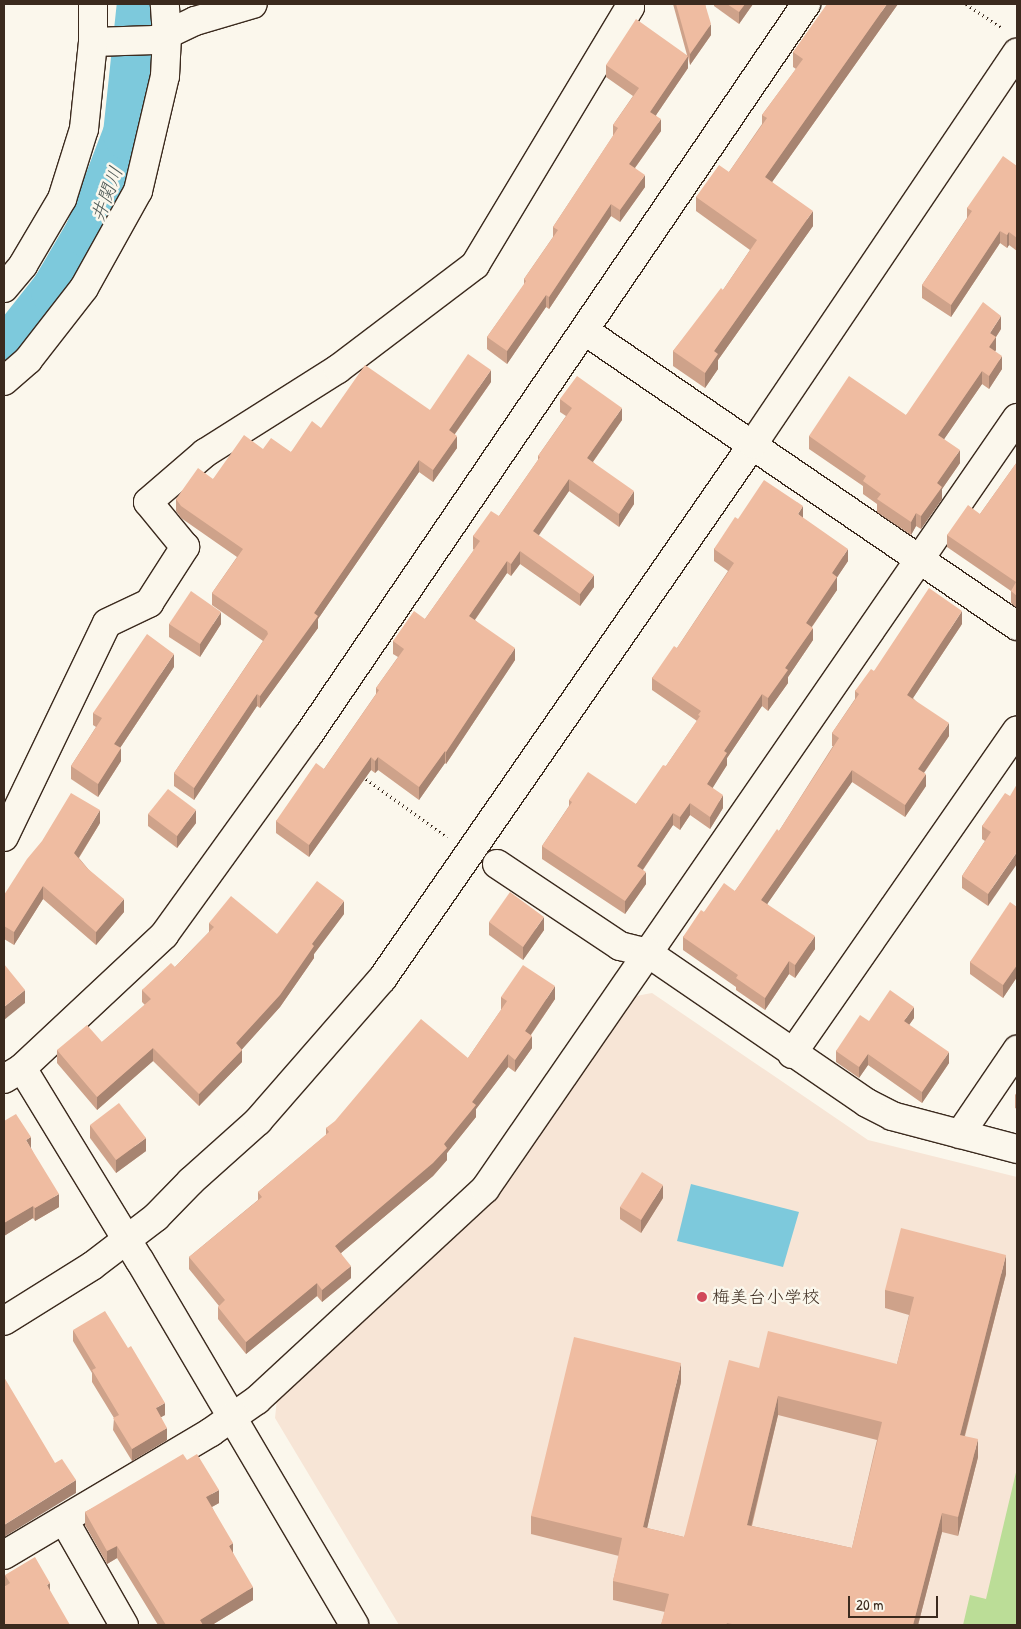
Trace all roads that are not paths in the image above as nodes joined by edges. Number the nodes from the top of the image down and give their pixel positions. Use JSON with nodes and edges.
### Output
{"nodes":[{"id":1,"x":93,"y":4,"type":"edge"},
{"id":2,"x":165,"y":4,"type":"edge"},
{"id":3,"x":253,"y":4,"type":"edge"},
{"id":4,"x":629,"y":4,"type":"edge"},
{"id":5,"x":806,"y":4,"type":"edge"},
{"id":6,"x":161,"y":38,"type":"junction"},
{"id":7,"x":93,"y":42,"type":"junction"},
{"id":8,"x":1017,"y":53,"type":"edge"},
{"id":9,"x":4,"y":288,"type":"edge"},
{"id":10,"x":585,"y":331,"type":"junction"},
{"id":11,"x":4,"y":381,"type":"edge"},
{"id":12,"x":1017,"y":418,"type":"edge"},
{"id":13,"x":752,"y":444,"type":"junction"},
{"id":14,"x":919,"y":558,"type":"junction"},
{"id":15,"x":1017,"y":626,"type":"edge"},
{"id":16,"x":1017,"y":730,"type":"edge"},
{"id":17,"x":4,"y":836,"type":"edge"},
{"id":18,"x":497,"y":864,"type":"dead end"},
{"id":19,"x":648,"y":953,"type":"junction"},
{"id":20,"x":1017,"y":1050,"type":"edge"},
{"id":21,"x":792,"y":1054,"type":"junction"},
{"id":22,"x":13,"y":1074,"type":"edge"},
{"id":23,"x":960,"y":1134,"type":"junction"},
{"id":24,"x":1017,"y":1149,"type":"edge"},
{"id":25,"x":127,"y":1239,"type":"junction"},
{"id":26,"x":4,"y":1321,"type":"edge"},
{"id":27,"x":231,"y":1417,"type":"junction"},
{"id":28,"x":64,"y":1520,"type":"junction"},
{"id":29,"x":4,"y":1555,"type":"edge"},
{"id":30,"x":124,"y":1625,"type":"edge"},
{"id":31,"x":354,"y":1625,"type":"edge"}],
"edges":[{"from":1,"to":7,"type":"street"},
{"from":2,"to":6,"type":"street"},
{"from":3,"to":6,"type":"street"},
{"from":4,"to":17,"type":"street"},
{"from":5,"to":10,"type":"street"},
{"from":6,"to":7,"type":"street"},
{"from":6,"to":11,"type":"street"},
{"from":7,"to":9,"type":"street"},
{"from":8,"to":13,"type":"street"},
{"from":10,"to":13,"type":"street"},
{"from":10,"to":22,"type":"street"},
{"from":12,"to":14,"type":"street"},
{"from":13,"to":14,"type":"street"},
{"from":13,"to":25,"type":"street"},
{"from":14,"to":15,"type":"street"},
{"from":14,"to":19,"type":"street"},
{"from":16,"to":21,"type":"street"},
{"from":18,"to":19,"type":"street"},
{"from":19,"to":21,"type":"street"},
{"from":19,"to":27,"type":"street"},
{"from":20,"to":23,"type":"street"},
{"from":21,"to":23,"type":"street"},
{"from":22,"to":25,"type":"street"},
{"from":23,"to":24,"type":"street"},
{"from":25,"to":26,"type":"street"},
{"from":25,"to":27,"type":"street"},
{"from":27,"to":28,"type":"street"},
{"from":27,"to":31,"type":"street"},
{"from":28,"to":29,"type":"street"},
{"from":28,"to":30,"type":"street"}]}
